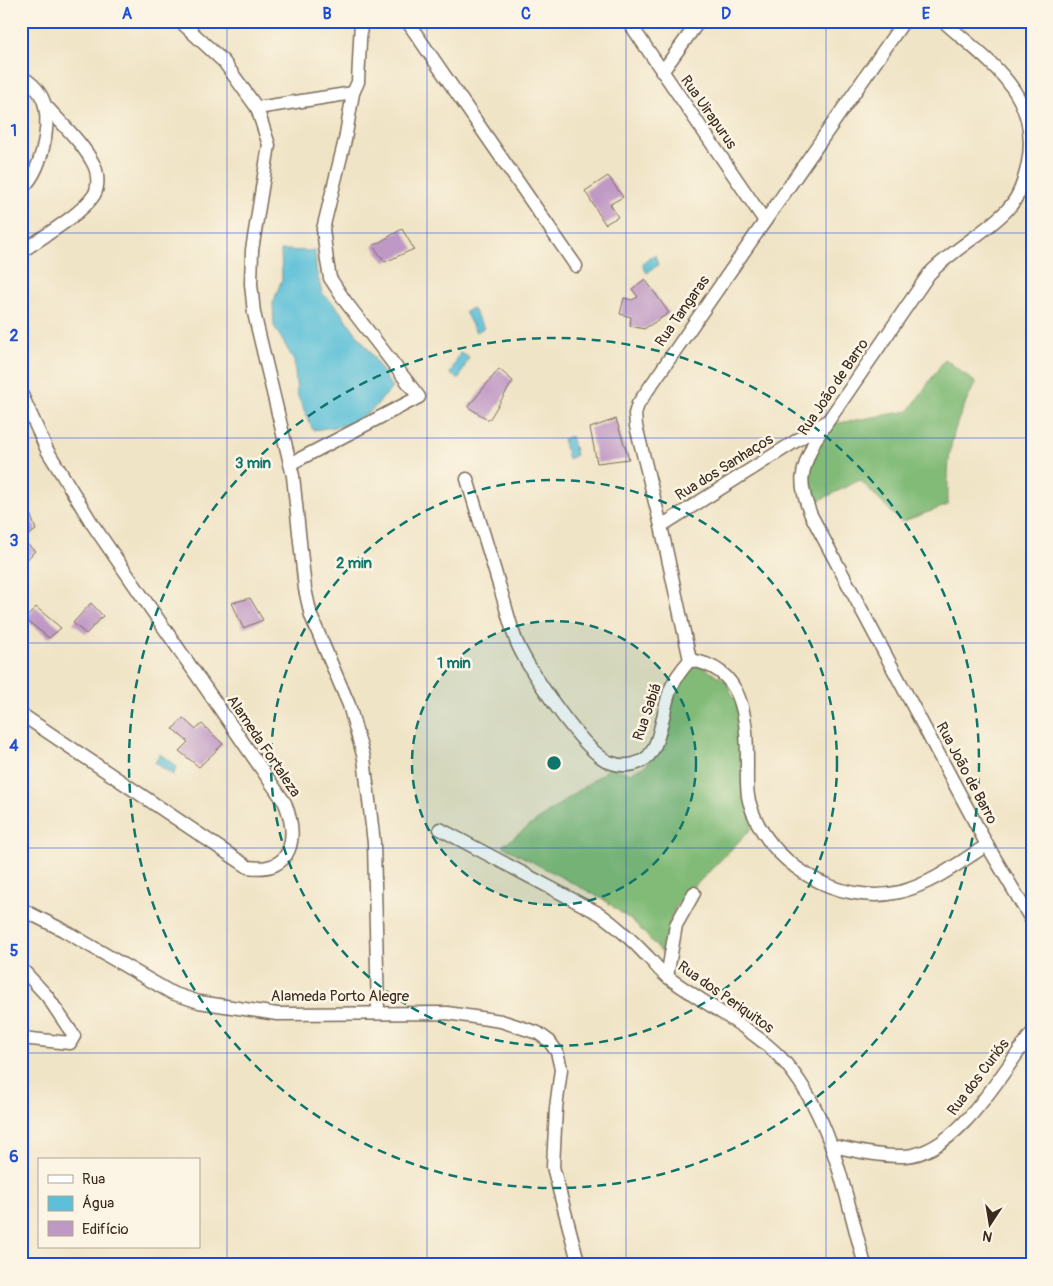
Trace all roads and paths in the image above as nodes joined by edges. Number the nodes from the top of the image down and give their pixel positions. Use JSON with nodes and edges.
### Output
{"nodes":[{"id":1,"x":180,"y":21,"type":"edge"},
{"id":2,"x":361,"y":21,"type":"edge"},
{"id":3,"x":407,"y":21,"type":"edge"},
{"id":4,"x":628,"y":21,"type":"edge"},
{"id":5,"x":699,"y":21,"type":"edge"},
{"id":6,"x":904,"y":21,"type":"edge"},
{"id":7,"x":943,"y":21,"type":"edge"},
{"id":8,"x":662,"y":72,"type":"junction"},
{"id":9,"x":21,"y":77,"type":"edge"},
{"id":10,"x":353,"y":93,"type":"junction"},
{"id":11,"x":45,"y":105,"type":"junction"},
{"id":12,"x":256,"y":108,"type":"junction"},
{"id":13,"x":21,"y":189,"type":"edge"},
{"id":14,"x":766,"y":221,"type":"junction"},
{"id":15,"x":21,"y":252,"type":"edge"},
{"id":16,"x":576,"y":266,"type":"dead end"},
{"id":17,"x":21,"y":393,"type":"edge"},
{"id":18,"x":830,"y":419,"type":"junction"},
{"id":19,"x":290,"y":464,"type":"junction"},
{"id":20,"x":467,"y":479,"type":"dead end"},
{"id":21,"x":661,"y":526,"type":"junction"},
{"id":22,"x":690,"y":660,"type":"junction"},
{"id":23,"x":21,"y":714,"type":"edge"},
{"id":24,"x":440,"y":829,"type":"dead end"},
{"id":25,"x":986,"y":845,"type":"junction"},
{"id":26,"x":694,"y":893,"type":"dead end"},
{"id":27,"x":21,"y":909,"type":"edge"},
{"id":28,"x":1032,"y":922,"type":"edge"},
{"id":29,"x":21,"y":968,"type":"edge"},
{"id":30,"x":667,"y":977,"type":"junction"},
{"id":31,"x":378,"y":1012,"type":"junction"},
{"id":32,"x":1032,"y":1032,"type":"edge"},
{"id":33,"x":21,"y":1038,"type":"edge"},
{"id":34,"x":833,"y":1146,"type":"junction"},
{"id":35,"x":579,"y":1265,"type":"edge"},
{"id":36,"x":866,"y":1265,"type":"edge"}],
"edges":[{"from":1,"to":12,"type":"street"},
{"from":2,"to":10,"type":"street"},
{"from":3,"to":16,"type":"street"},
{"from":4,"to":8,"type":"street","name":"Rua Uirapurus"},
{"from":5,"to":8,"type":"street"},
{"from":6,"to":14,"type":"street","name":"Rua Tangaras"},
{"from":7,"to":18,"type":"street","name":"Rua João de Barro"},
{"from":8,"to":14,"type":"street","name":"Rua Uirapurus"},
{"from":9,"to":11,"type":"street"},
{"from":10,"to":12,"type":"street"},
{"from":10,"to":19,"type":"street"},
{"from":11,"to":13,"type":"street"},
{"from":11,"to":15,"type":"street"},
{"from":12,"to":19,"type":"street"},
{"from":14,"to":21,"type":"street","name":"Rua Tangaras"},
{"from":17,"to":23,"type":"street","name":"Alameda Fortaleza"},
{"from":18,"to":21,"type":"street","name":"Rua dos Sanhaços"},
{"from":18,"to":25,"type":"street","name":"Rua João de Barro"},
{"from":19,"to":31,"type":"street"},
{"from":20,"to":22,"type":"street","name":"Rua Sabiá"},
{"from":21,"to":22,"type":"street","name":"Rua Tangaras"},
{"from":22,"to":25,"type":"street"},
{"from":24,"to":30,"type":"street","name":"Rua dos Periquitos"},
{"from":25,"to":28,"type":"street","name":"Rua João de Barro"},
{"from":26,"to":30,"type":"street"},
{"from":27,"to":31,"type":"street","name":"Alameda Porto Alegre"},
{"from":29,"to":33,"type":"street"},
{"from":30,"to":34,"type":"street","name":"Rua dos Periquitos"},
{"from":31,"to":35,"type":"street","name":"Alameda Porto Alegre"},
{"from":32,"to":34,"type":"street","name":"Rua dos Curiós"},
{"from":34,"to":36,"type":"street","name":"Rua dos Periquitos"}]}
